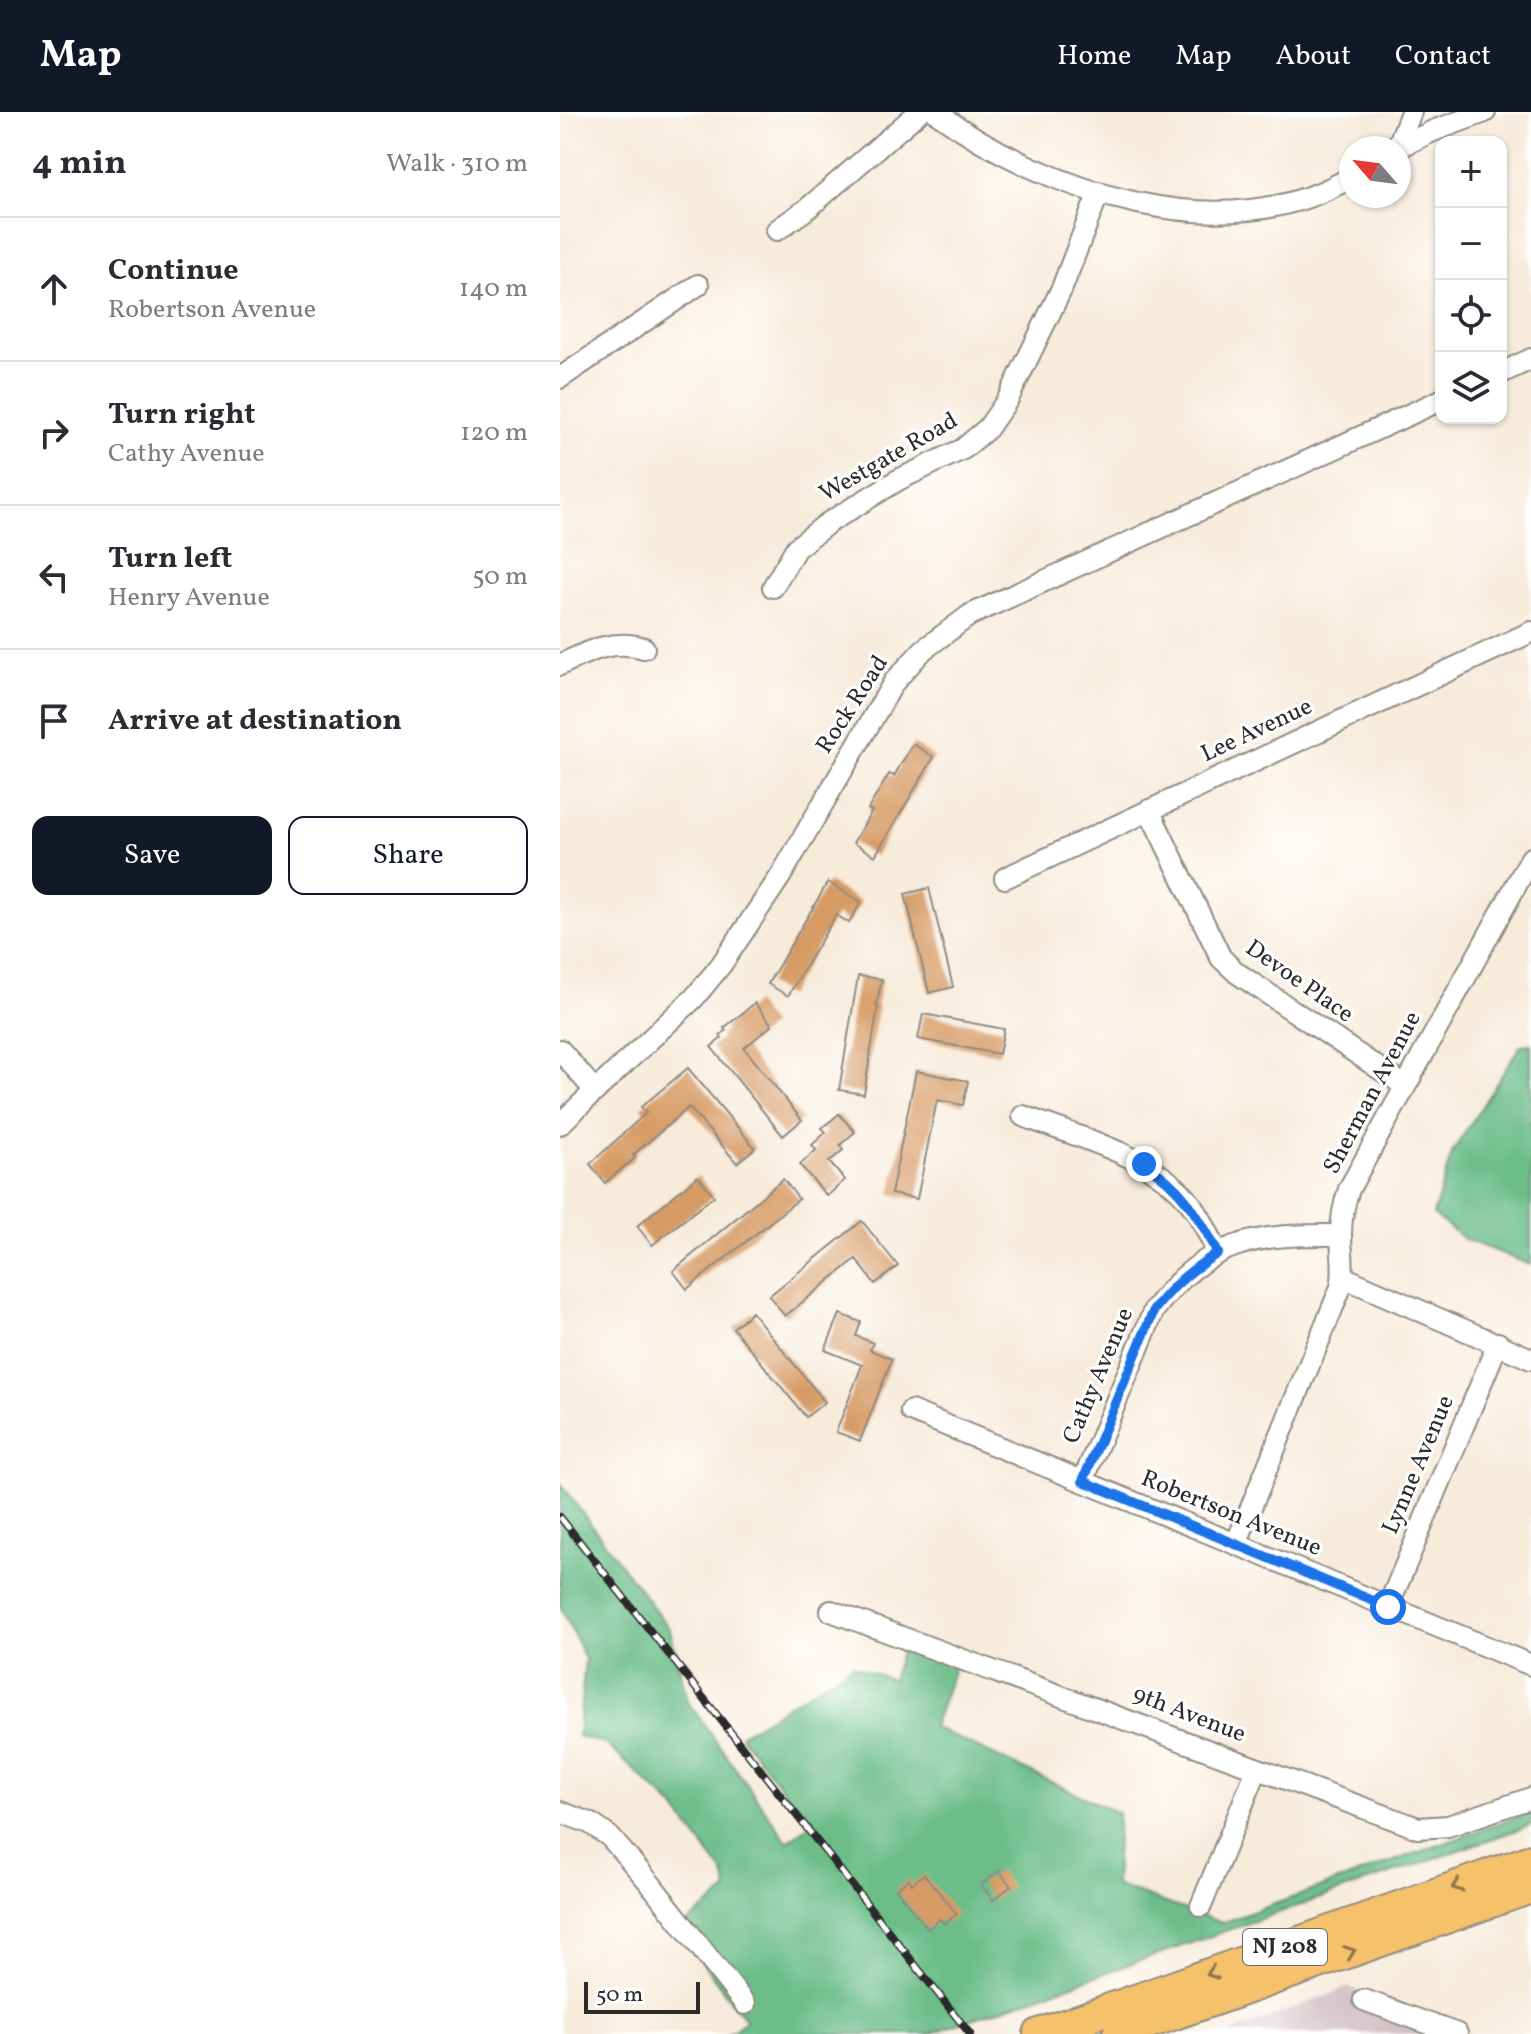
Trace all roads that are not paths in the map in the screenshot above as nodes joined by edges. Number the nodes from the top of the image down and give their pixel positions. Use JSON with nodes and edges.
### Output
{"nodes":[{"id":1,"x":919,"y":112,"type":"edge"},
{"id":2,"x":936,"y":112,"type":"edge"},
{"id":3,"x":1411,"y":112,"type":"edge"},
{"id":4,"x":1485,"y":112,"type":"edge"},
{"id":5,"x":1402,"y":136,"type":"edge"},
{"id":6,"x":1411,"y":142,"type":"edge"},
{"id":7,"x":1339,"y":183,"type":"edge"},
{"id":8,"x":1099,"y":192,"type":"junction"},
{"id":9,"x":777,"y":230,"type":"dead end"},
{"id":10,"x":698,"y":285,"type":"dead end"},
{"id":11,"x":1531,"y":359,"type":"edge"},
{"id":12,"x":1507,"y":370,"type":"edge"},
{"id":13,"x":560,"y":378,"type":"edge"},
{"id":14,"x":1435,"y":403,"type":"edge"},
{"id":15,"x":773,"y":587,"type":"dead end"},
{"id":16,"x":1531,"y":632,"type":"edge"},
{"id":17,"x":644,"y":648,"type":"dead end"},
{"id":18,"x":560,"y":665,"type":"edge"},
{"id":19,"x":1149,"y":810,"type":"junction"},
{"id":20,"x":1531,"y":858,"type":"edge"},
{"id":21,"x":1005,"y":878,"type":"dead end"},
{"id":22,"x":560,"y":1050,"type":"edge"},
{"id":23,"x":1405,"y":1086,"type":"junction"},
{"id":24,"x":595,"y":1091,"type":"junction"},
{"id":25,"x":1023,"y":1116,"type":"dead end"},
{"id":26,"x":560,"y":1124,"type":"edge"},
{"id":27,"x":1341,"y":1235,"type":"junction"},
{"id":28,"x":1218,"y":1253,"type":"junction"},
{"id":29,"x":1343,"y":1277,"type":"junction"},
{"id":30,"x":1498,"y":1343,"type":"junction"},
{"id":31,"x":1531,"y":1359,"type":"edge"},
{"id":32,"x":911,"y":1411,"type":"dead end"},
{"id":33,"x":1083,"y":1481,"type":"junction"},
{"id":34,"x":1236,"y":1544,"type":"junction"},
{"id":35,"x":1388,"y":1607,"type":"junction"},
{"id":36,"x":831,"y":1611,"type":"dead end"},
{"id":37,"x":1531,"y":1665,"type":"edge"},
{"id":38,"x":1257,"y":1769,"type":"junction"},
{"id":39,"x":1531,"y":1798,"type":"edge"},
{"id":40,"x":560,"y":1812,"type":"edge"},
{"id":41,"x":1531,"y":1860,"type":"edge"},
{"id":42,"x":1531,"y":1888,"type":"edge"},
{"id":43,"x":1201,"y":1906,"type":"dead end"},
{"id":44,"x":1364,"y":2000,"type":"dead end"},
{"id":45,"x":745,"y":2004,"type":"dead end"},
{"id":46,"x":1039,"y":2034,"type":"edge"},
{"id":47,"x":1118,"y":2034,"type":"edge"},
{"id":48,"x":1457,"y":2034,"type":"edge"}],
"edges":[{"from":1,"to":9,"type":"street"},
{"from":2,"to":8,"type":"street"},
{"from":3,"to":5,"type":"street"},
{"from":4,"to":6,"type":"street"},
{"from":7,"to":8,"type":"street"},
{"from":8,"to":15,"type":"street","name":"Westgate Road"},
{"from":10,"to":13,"type":"street"},
{"from":11,"to":12,"type":"street"},
{"from":14,"to":24,"type":"street","name":"Rock Road"},
{"from":16,"to":19,"type":"street","name":"Lee Avenue"},
{"from":17,"to":18,"type":"street"},
{"from":19,"to":21,"type":"street","name":"Lee Avenue"},
{"from":19,"to":23,"type":"street","name":"Devoe Place"},
{"from":20,"to":23,"type":"street","name":"Sherman Avenue"},
{"from":22,"to":24,"type":"street"},
{"from":23,"to":27,"type":"street","name":"Sherman Avenue"},
{"from":24,"to":26,"type":"street","name":"Rock Road"},
{"from":25,"to":28,"type":"street"},
{"from":27,"to":28,"type":"street","name":"Cathy Avenue"},
{"from":27,"to":29,"type":"street","name":"Sherman Avenue"},
{"from":28,"to":33,"type":"street","name":"Cathy Avenue"},
{"from":29,"to":30,"type":"street"},
{"from":29,"to":34,"type":"street","name":"Sherman Avenue"},
{"from":30,"to":31,"type":"street"},
{"from":30,"to":35,"type":"street","name":"Lynne Avenue"},
{"from":32,"to":33,"type":"street","name":"Robertson Avenue"},
{"from":33,"to":34,"type":"street","name":"Robertson Avenue"},
{"from":34,"to":35,"type":"street","name":"Robertson Avenue"},
{"from":35,"to":37,"type":"street","name":"Robertson Avenue"},
{"from":36,"to":38,"type":"street","name":"9th Avenue"},
{"from":38,"to":39,"type":"street","name":"9th Avenue"},
{"from":38,"to":43,"type":"street"},
{"from":40,"to":45,"type":"street"},
{"from":41,"to":46,"type":"highway","number":"NJ 208","one_way":true},
{"from":47,"to":42,"type":"highway","number":"NJ 208","one_way":true},
{"from":44,"to":48,"type":"street"}]}
